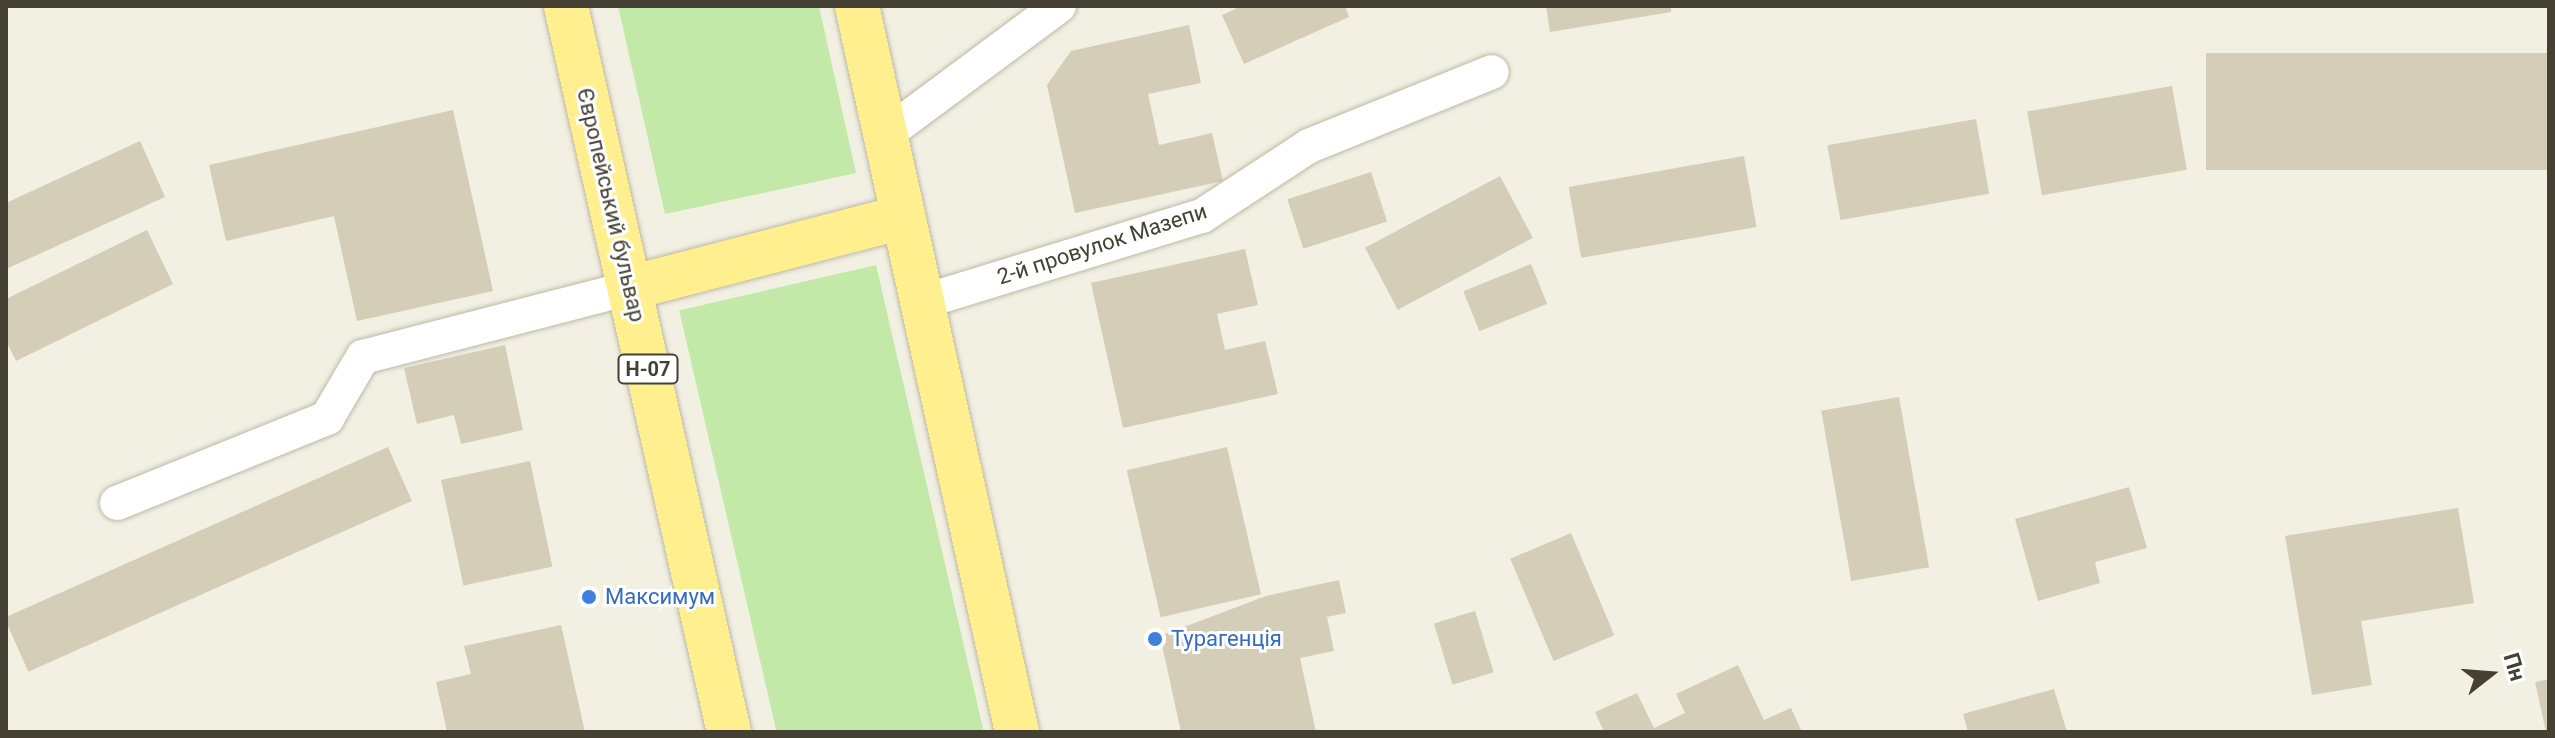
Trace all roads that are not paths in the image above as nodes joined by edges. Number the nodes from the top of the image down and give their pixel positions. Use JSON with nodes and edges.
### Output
{"nodes":[{"id":1,"x":566,"y":6,"type":"edge"},
{"id":2,"x":857,"y":6,"type":"edge"},
{"id":3,"x":1059,"y":6,"type":"edge"},
{"id":4,"x":1492,"y":72,"type":"dead end"},
{"id":5,"x":885,"y":135,"type":"junction"},
{"id":6,"x":903,"y":217,"type":"junction"},
{"id":7,"x":630,"y":288,"type":"junction"},
{"id":8,"x":922,"y":302,"type":"junction"},
{"id":9,"x":117,"y":503,"type":"dead end"},
{"id":10,"x":729,"y":732,"type":"edge"},
{"id":11,"x":1017,"y":732,"type":"edge"}],
"edges":[{"from":1,"to":7,"type":"main road","name":"Європейський бульвар","number":"Н-07"},
{"from":2,"to":5,"type":"main road"},
{"from":3,"to":5,"type":"lane"},
{"from":4,"to":8,"type":"lane","name":"2-й провулок Мазепи"},
{"from":5,"to":6,"type":"main road"},
{"from":6,"to":7,"type":"main road"},
{"from":6,"to":8,"type":"main road"},
{"from":7,"to":9,"type":"lane"},
{"from":7,"to":10,"type":"main road","name":"Європейський бульвар","number":"Н-07"},
{"from":8,"to":11,"type":"main road"}]}
